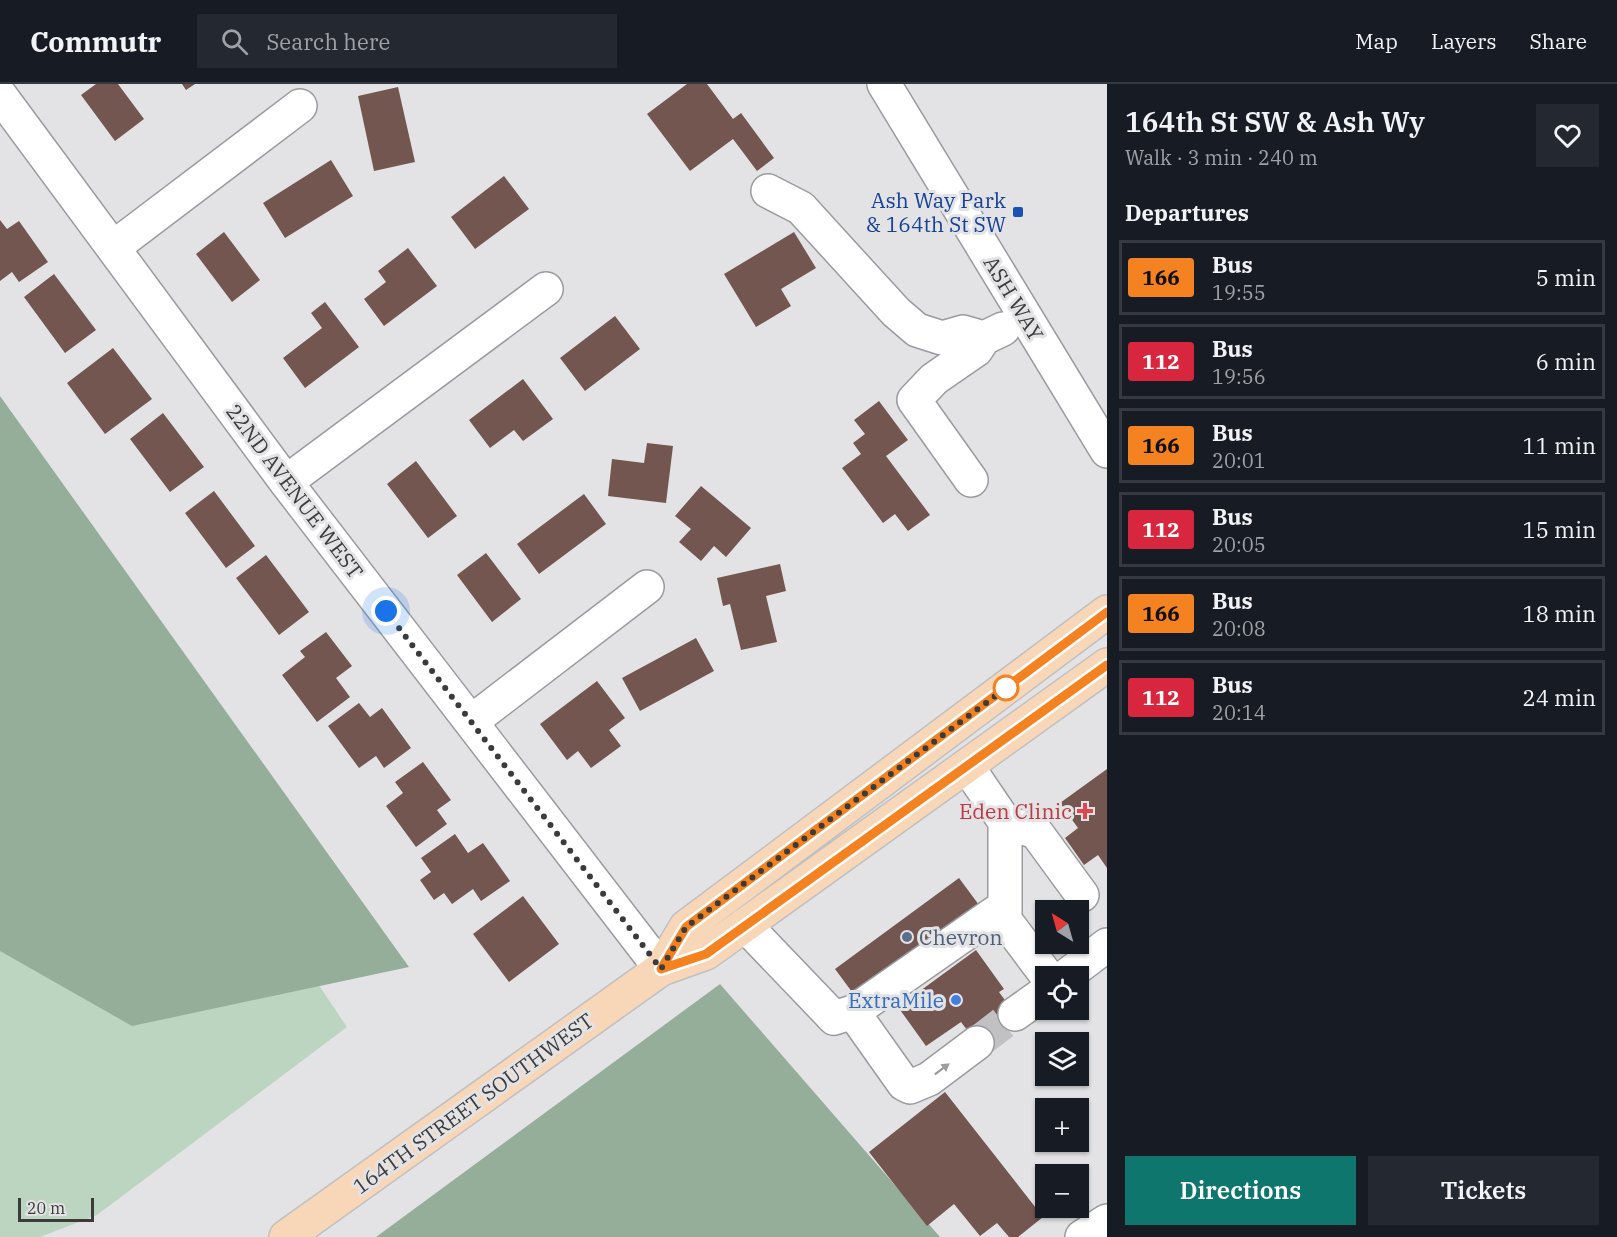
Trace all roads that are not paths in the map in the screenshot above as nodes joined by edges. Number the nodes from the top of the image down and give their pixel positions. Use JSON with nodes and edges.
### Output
{"nodes":[{"id":1,"x":884,"y":84,"type":"edge"},
{"id":2,"x":0,"y":95,"type":"edge"},
{"id":3,"x":300,"y":106,"type":"dead end"},
{"id":4,"x":768,"y":191,"type":"dead end"},
{"id":5,"x":114,"y":247,"type":"junction"},
{"id":6,"x":546,"y":289,"type":"dead end"},
{"id":7,"x":1026,"y":317,"type":"junction"},
{"id":8,"x":984,"y":338,"type":"junction"},
{"id":9,"x":1107,"y":451,"type":"edge"},
{"id":10,"x":971,"y":480,"type":"dead end"},
{"id":11,"x":286,"y":482,"type":"junction"},
{"id":12,"x":647,"y":587,"type":"dead end"},
{"id":13,"x":1107,"y":612,"type":"edge"},
{"id":14,"x":1107,"y":665,"type":"edge"},
{"id":15,"x":472,"y":722,"type":"junction"},
{"id":16,"x":967,"y":766,"type":"junction"},
{"id":17,"x":1005,"y":822,"type":"junction"},
{"id":18,"x":1082,"y":895,"type":"dead end"},
{"id":19,"x":1005,"y":906,"type":"junction"},
{"id":20,"x":746,"y":925,"type":"junction"},
{"id":21,"x":1107,"y":945,"type":"edge"},
{"id":22,"x":1040,"y":966,"type":"edge"},
{"id":23,"x":1079,"y":966,"type":"edge"},
{"id":24,"x":661,"y":969,"type":"junction"},
{"id":25,"x":1035,"y":1000,"type":"edge"},
{"id":26,"x":853,"y":1012,"type":"junction"},
{"id":27,"x":1015,"y":1014,"type":"tunnel mouth"},
{"id":28,"x":977,"y":1043,"type":"tunnel mouth"},
{"id":29,"x":1107,"y":1221,"type":"edge"},
{"id":30,"x":286,"y":1237,"type":"edge"},
{"id":31,"x":1082,"y":1237,"type":"edge"}],
"edges":[{"from":1,"to":7,"type":"street","name":"ASH WAY"},
{"from":2,"to":5,"type":"street","name":"22ND AVENUE WEST"},
{"from":3,"to":5,"type":"street"},
{"from":4,"to":8,"type":"street"},
{"from":5,"to":11,"type":"street","name":"22ND AVENUE WEST"},
{"from":6,"to":11,"type":"street"},
{"from":7,"to":8,"type":"street"},
{"from":7,"to":9,"type":"street","name":"ASH WAY"},
{"from":8,"to":10,"type":"street"},
{"from":11,"to":15,"type":"street","name":"22ND AVENUE WEST"},
{"from":12,"to":15,"type":"street"},
{"from":13,"to":24,"type":"main road","name":"164TH STREET SOUTHWEST"},
{"from":14,"to":16,"type":"main road","name":"164TH STREET SOUTHWEST"},
{"from":15,"to":24,"type":"street","name":"22ND AVENUE WEST"},
{"from":16,"to":17,"type":"street"},
{"from":16,"to":20,"type":"main road","name":"164TH STREET SOUTHWEST"},
{"from":17,"to":18,"type":"street"},
{"from":17,"to":19,"type":"street"},
{"from":19,"to":22,"type":"street"},
{"from":19,"to":26,"type":"street"},
{"from":20,"to":24,"type":"main road","name":"164TH STREET SOUTHWEST"},
{"from":20,"to":26,"type":"street"},
{"from":21,"to":23,"type":"street"},
{"from":24,"to":30,"type":"main road","name":"164TH STREET SOUTHWEST"},
{"from":25,"to":27,"type":"street"},
{"from":26,"to":28,"type":"street","one_way":true},
{"from":29,"to":31,"type":"street"}]}
